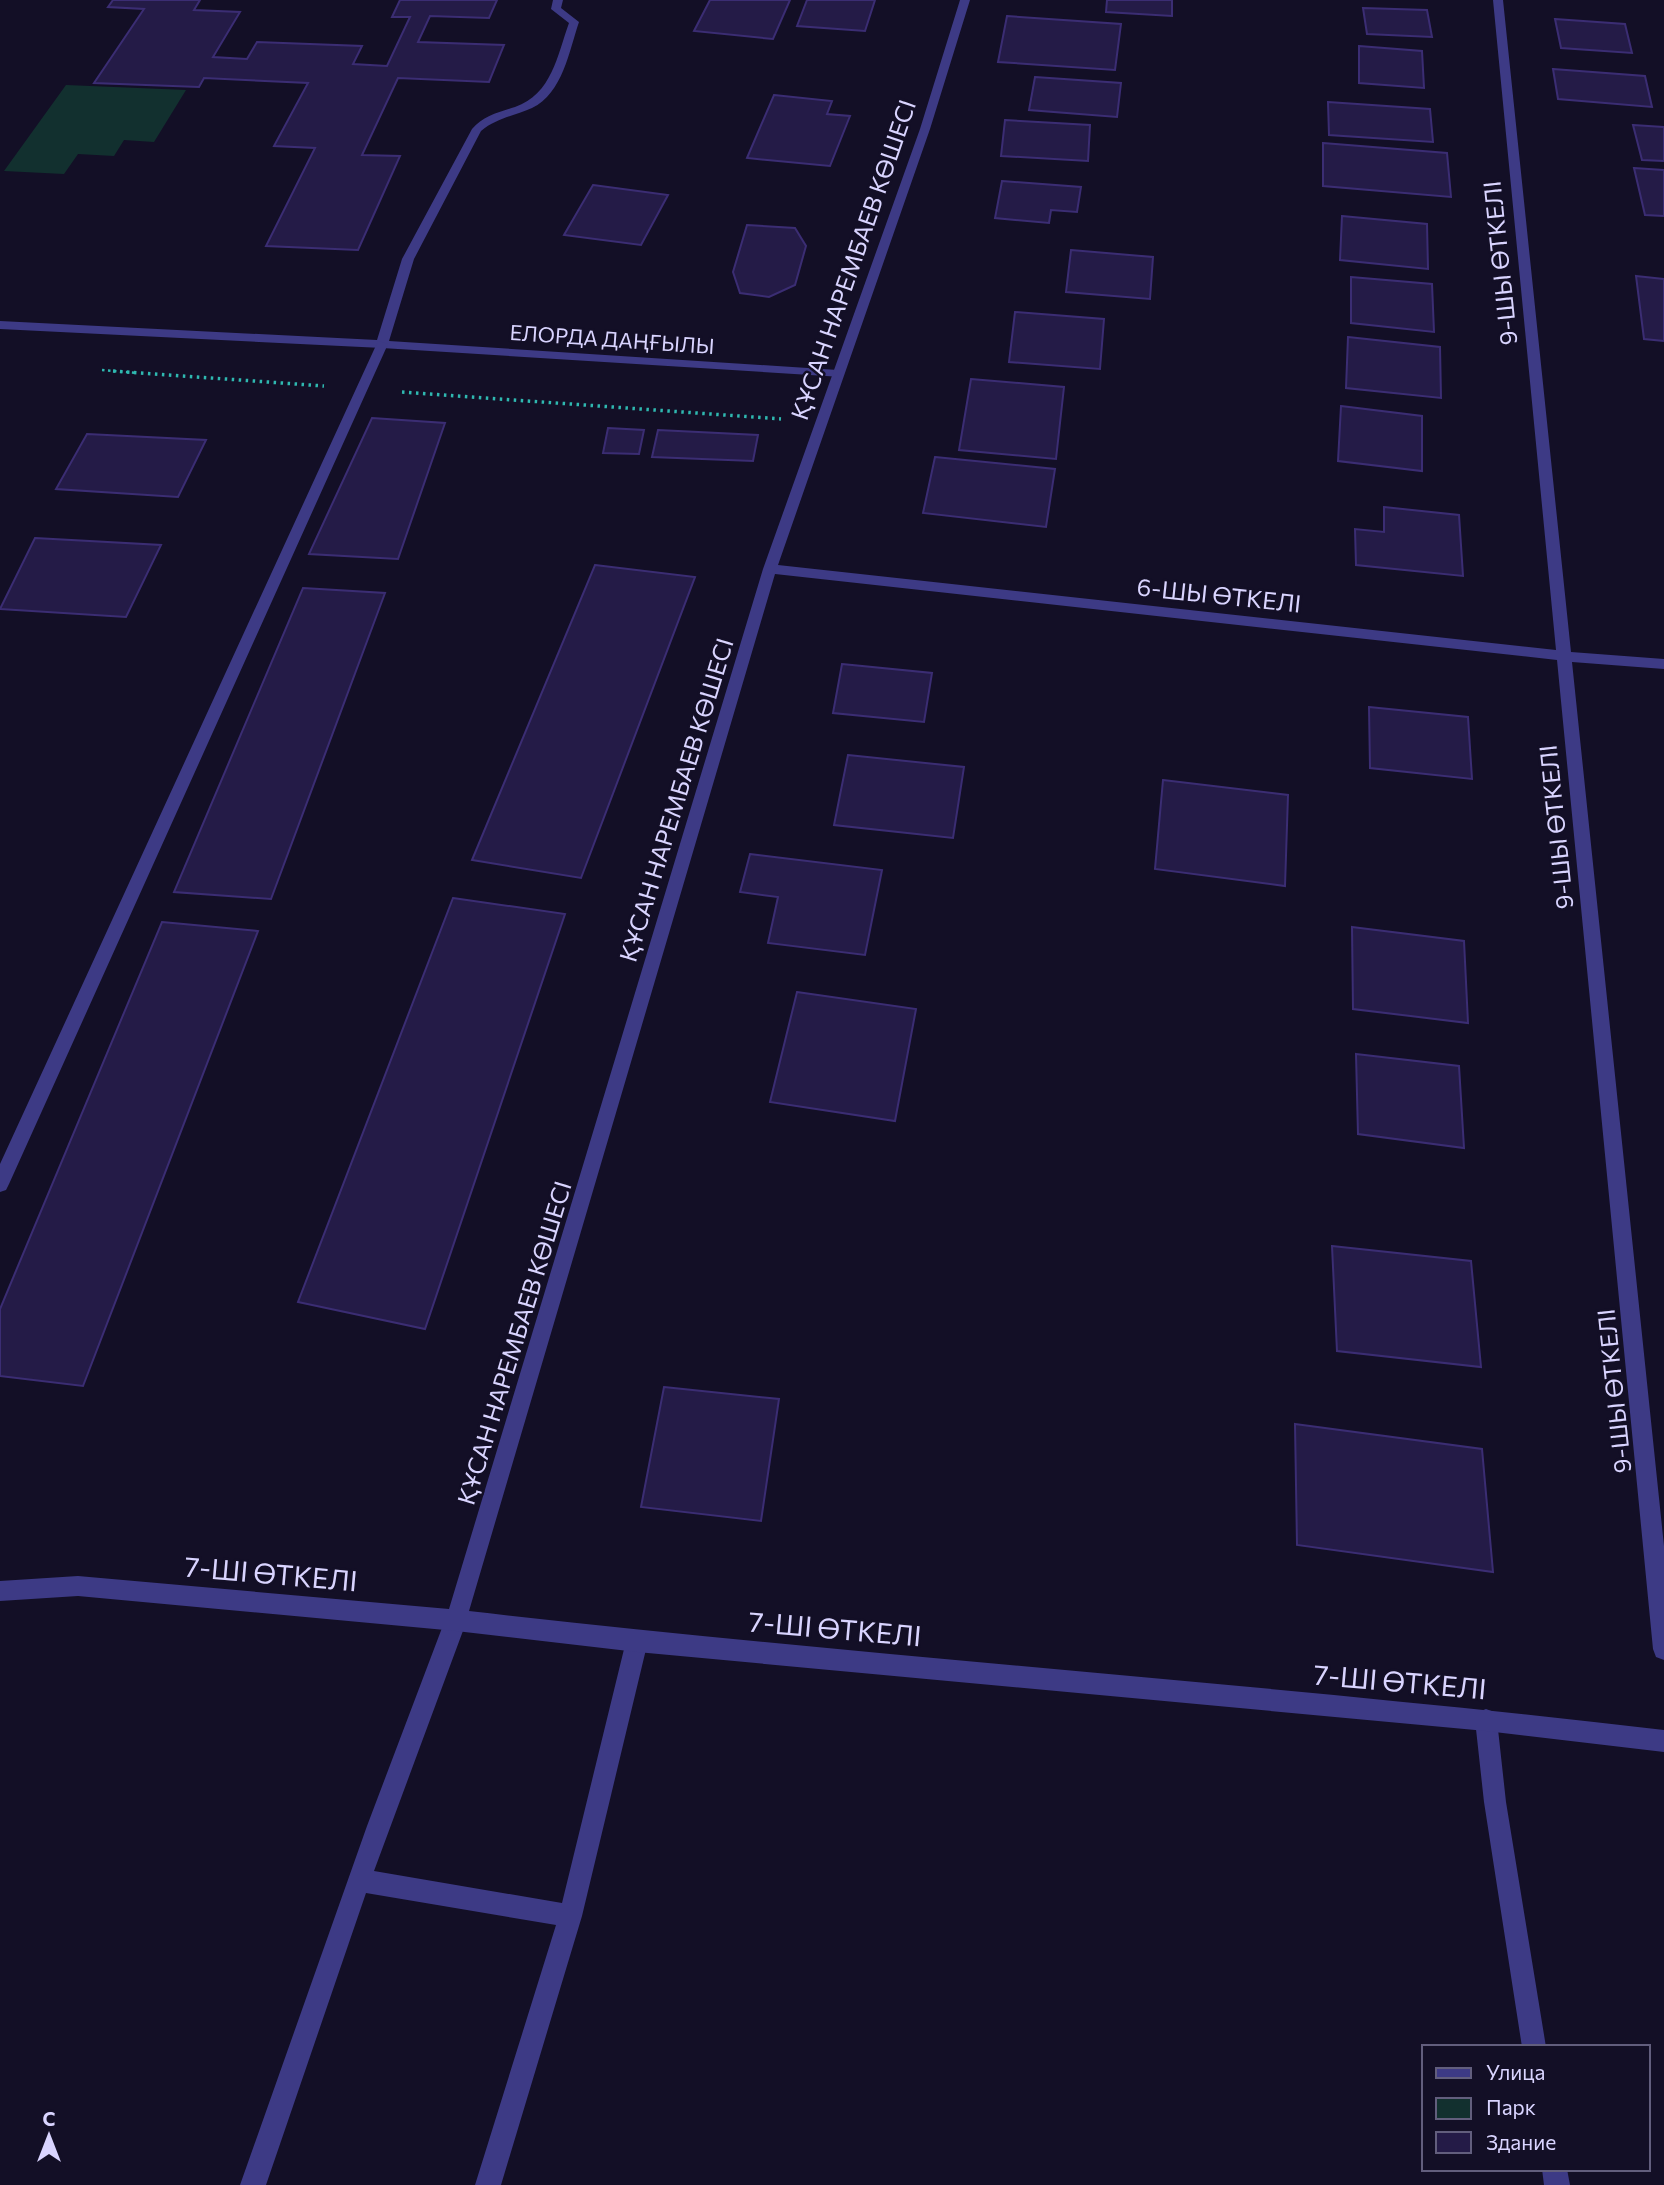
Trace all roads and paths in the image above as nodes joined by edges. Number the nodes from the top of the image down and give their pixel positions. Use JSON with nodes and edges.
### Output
{"nodes":[{"id":1,"x":558,"y":0,"type":"edge"},
{"id":2,"x":965,"y":0,"type":"edge"},
{"id":3,"x":1498,"y":0,"type":"edge"},
{"id":4,"x":0,"y":325,"type":"edge"},
{"id":5,"x":382,"y":344,"type":"junction"},
{"id":6,"x":97,"y":370,"type":"dead end"},
{"id":7,"x":838,"y":374,"type":"junction"},
{"id":8,"x":362,"y":389,"type":"junction"},
{"id":9,"x":822,"y":422,"type":"junction"},
{"id":10,"x":770,"y":569,"type":"junction"},
{"id":11,"x":1562,"y":656,"type":"junction"},
{"id":12,"x":1664,"y":664,"type":"edge"},
{"id":13,"x":0,"y":1184,"type":"edge"},
{"id":14,"x":0,"y":1591,"type":"edge"},
{"id":15,"x":456,"y":1620,"type":"junction"},
{"id":16,"x":638,"y":1641,"type":"junction"},
{"id":17,"x":1664,"y":1649,"type":"edge"},
{"id":18,"x":1486,"y":1720,"type":"junction"},
{"id":19,"x":1664,"y":1741,"type":"edge"},
{"id":20,"x":359,"y":1880,"type":"junction"},
{"id":21,"x":570,"y":1916,"type":"junction"},
{"id":22,"x":1534,"y":2045,"type":"edge"},
{"id":23,"x":253,"y":2185,"type":"edge"},
{"id":24,"x":488,"y":2185,"type":"edge"}],
"edges":[{"from":1,"to":5,"type":"street"},
{"from":2,"to":7,"type":"street","name":"ҚҰСАН НАРЕМБАЕВ КӨШЕСІ"},
{"from":3,"to":11,"type":"street","name":"9-ШЫ ӨТКЕЛІ"},
{"from":4,"to":5,"type":"street","name":"ЕЛОРДА ДАҢҒЫЛЫ"},
{"from":5,"to":7,"type":"street","name":"ЕЛОРДА ДАҢҒЫЛЫ"},
{"from":5,"to":8,"type":"street"},
{"from":6,"to":8,"type":"path"},
{"from":7,"to":9,"type":"street","name":"ҚҰСАН НАРЕМБАЕВ КӨШЕСІ"},
{"from":8,"to":9,"type":"path"},
{"from":8,"to":13,"type":"street"},
{"from":9,"to":10,"type":"street","name":"ҚҰСАН НАРЕМБАЕВ КӨШЕСІ"},
{"from":10,"to":11,"type":"street","name":"6-ШЫ ӨТКЕЛІ"},
{"from":10,"to":15,"type":"street","name":"ҚҰСАН НАРЕМБАЕВ КӨШЕСІ"},
{"from":11,"to":12,"type":"street","name":"6-ШЫ ӨТКЕЛІ"},
{"from":11,"to":17,"type":"street","name":"9-ШЫ ӨТКЕЛІ"},
{"from":14,"to":15,"type":"street","name":"7-ШІ ӨТКЕЛІ"},
{"from":15,"to":16,"type":"street","name":"7-ШІ ӨТКЕЛІ"},
{"from":15,"to":20,"type":"street","name":"ҚҰСАН НАРЕМБАЕВ КӨШЕСІ"},
{"from":16,"to":18,"type":"street","name":"7-ШІ ӨТКЕЛІ"},
{"from":16,"to":21,"type":"street"},
{"from":18,"to":19,"type":"street","name":"7-ШІ ӨТКЕЛІ"},
{"from":18,"to":22,"type":"street"},
{"from":20,"to":21,"type":"street"},
{"from":20,"to":23,"type":"street","name":"ҚҰСАН НАРЕМБАЕВ КӨШЕСІ"},
{"from":21,"to":24,"type":"street"}]}
